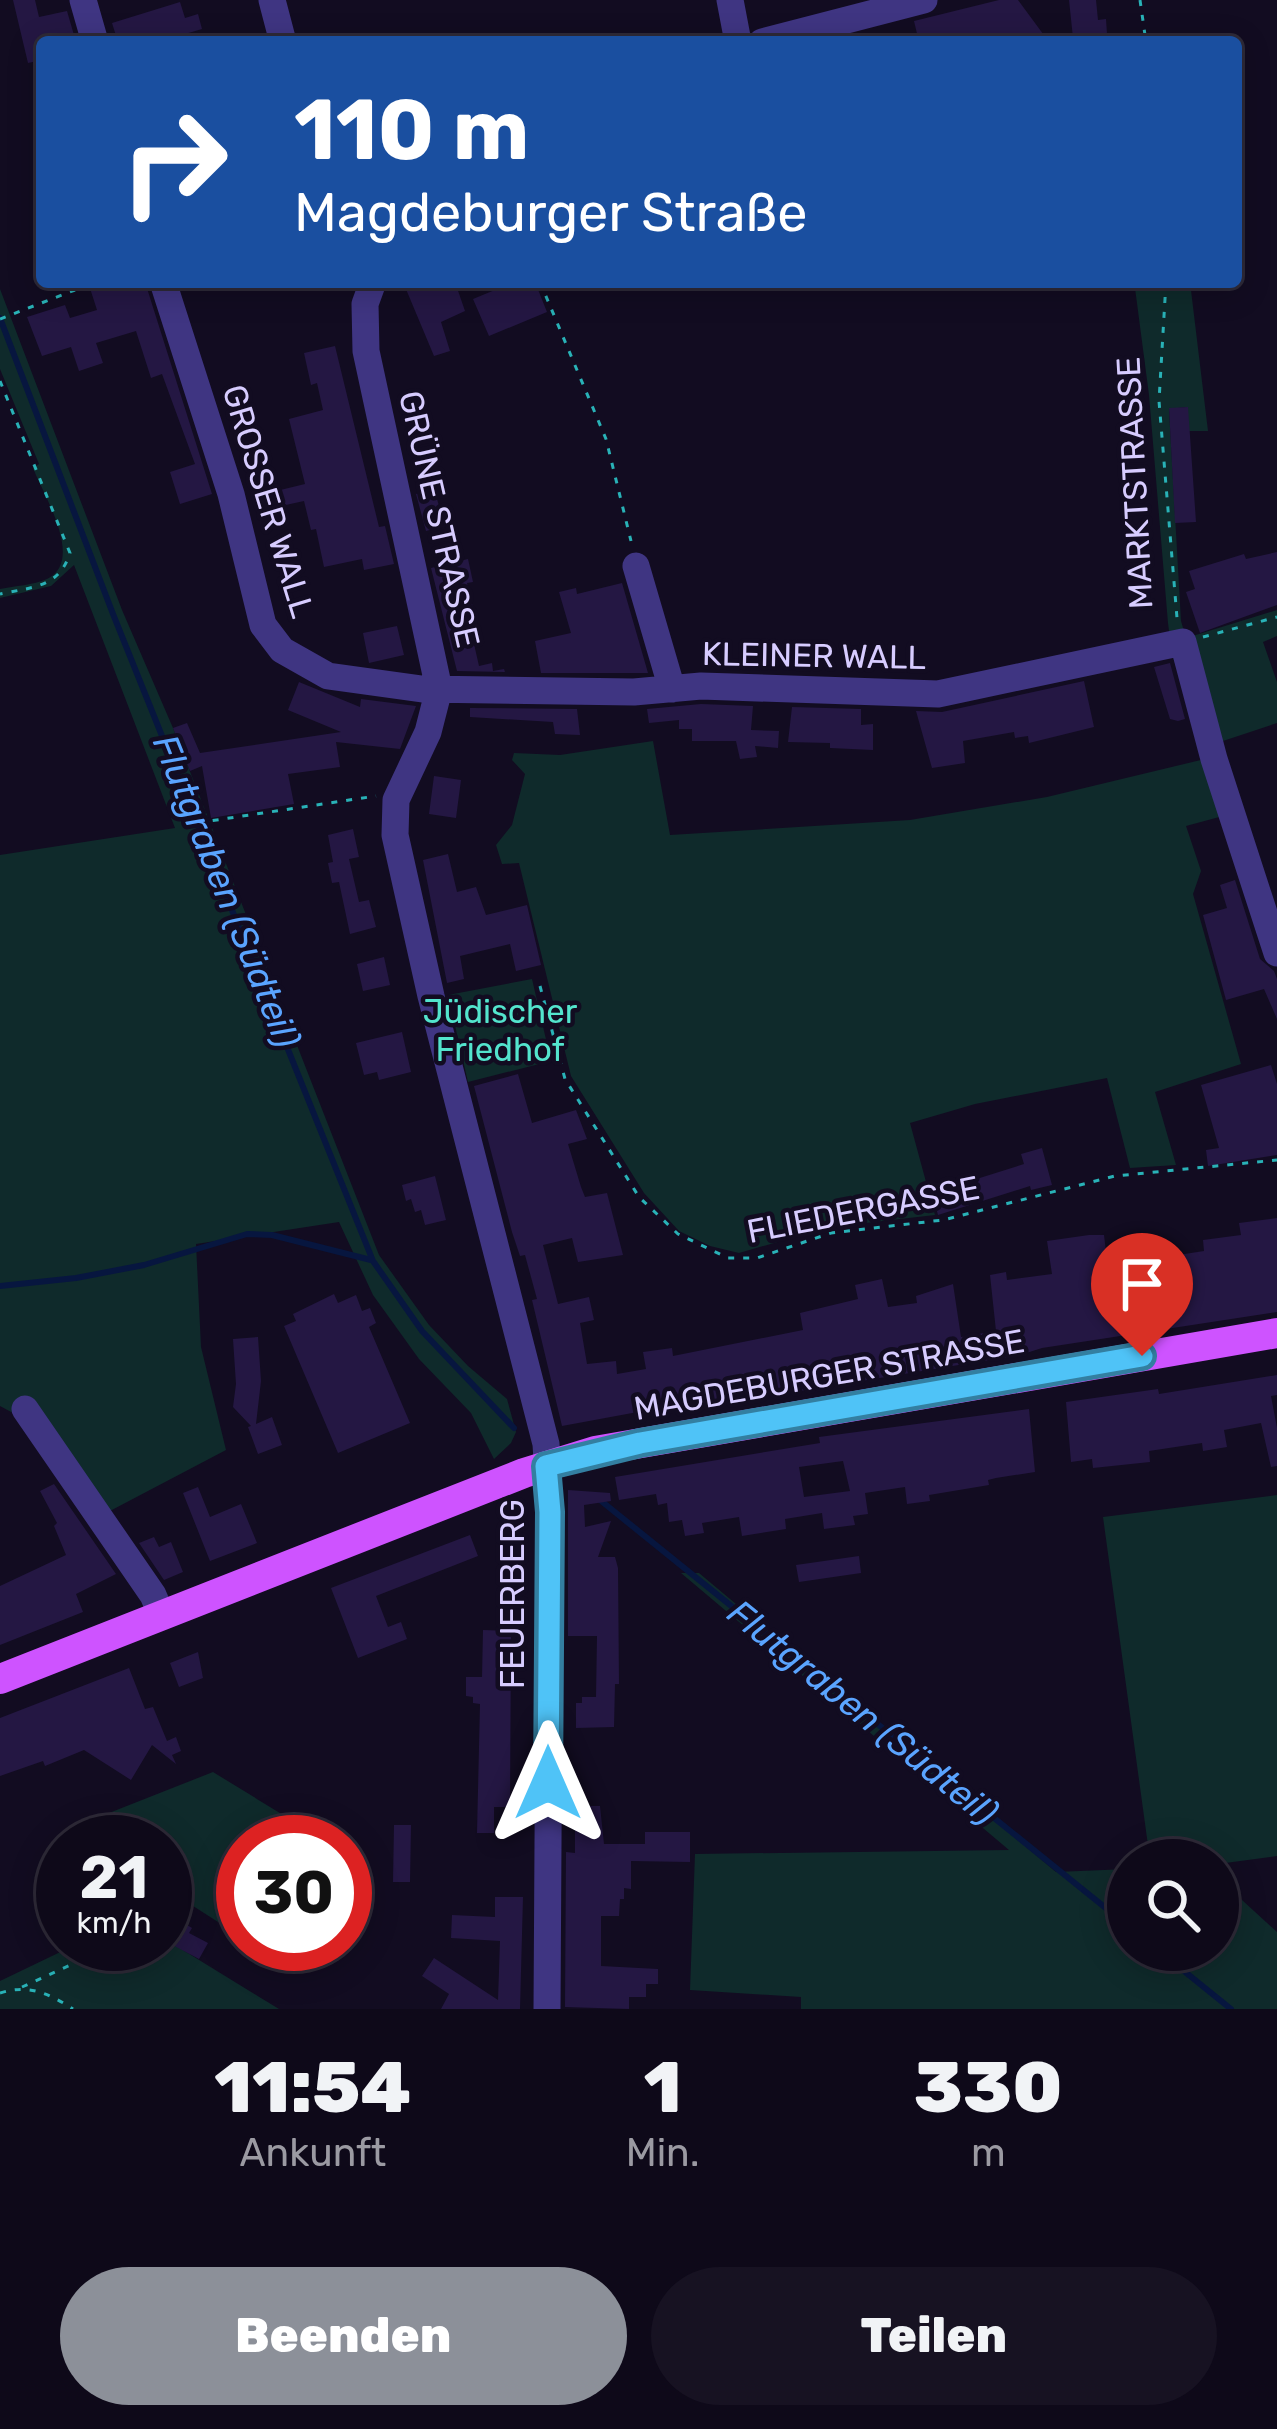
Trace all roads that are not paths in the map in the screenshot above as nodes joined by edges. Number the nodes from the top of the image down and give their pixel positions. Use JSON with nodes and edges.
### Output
{"nodes":[{"id":1,"x":83,"y":0,"type":"edge"},
{"id":2,"x":272,"y":0,"type":"edge"},
{"id":3,"x":730,"y":0,"type":"edge"},
{"id":4,"x":924,"y":0,"type":"edge"},
{"id":5,"x":92,"y":36,"type":"edge"},
{"id":6,"x":281,"y":36,"type":"edge"},
{"id":7,"x":737,"y":36,"type":"edge"},
{"id":8,"x":785,"y":36,"type":"edge"},
{"id":9,"x":165,"y":288,"type":"edge"},
{"id":10,"x":372,"y":288,"type":"edge"},
{"id":11,"x":636,"y":566,"type":"road end"},
{"id":12,"x":1183,"y":642,"type":"joint"},
{"id":13,"x":439,"y":689,"type":"junction"},
{"id":14,"x":672,"y":689,"type":"junction"},
{"id":15,"x":1277,"y":953,"type":"edge"},
{"id":16,"x":1277,"y":1333,"type":"edge"},
{"id":17,"x":25,"y":1409,"type":"dead end"},
{"id":18,"x":546,"y":1466,"type":"junction"},
{"id":19,"x":162,"y":1616,"type":"junction"},
{"id":20,"x":0,"y":1679,"type":"edge"},
{"id":21,"x":547,"y":2009,"type":"edge"}],
"edges":[{"from":1,"to":5,"type":"street"},
{"from":2,"to":6,"type":"street"},
{"from":3,"to":7,"type":"street"},
{"from":4,"to":8,"type":"street"},
{"from":9,"to":13,"type":"street","name":"GROSSER WALL"},
{"from":10,"to":13,"type":"street","name":"GRÜNE STRASSE"},
{"from":11,"to":14,"type":"street"},
{"from":12,"to":14,"type":"street","name":"KLEINER WALL"},
{"from":12,"to":15,"type":"street","name":"MARKTSTRASSE"},
{"from":13,"to":14,"type":"street","name":"KLEINER WALL"},
{"from":13,"to":18,"type":"street","name":"GRÜNE STRASSE"},
{"from":16,"to":18,"type":"main road","name":"MAGDEBURGER STRASSE"},
{"from":17,"to":19,"type":"street"},
{"from":18,"to":19,"type":"main road","name":"MAGDEBURGER STRASSE"},
{"from":18,"to":21,"type":"street","name":"FEUERBERG"},
{"from":19,"to":20,"type":"main road","name":"MAGDEBURGER STRASSE"}]}
